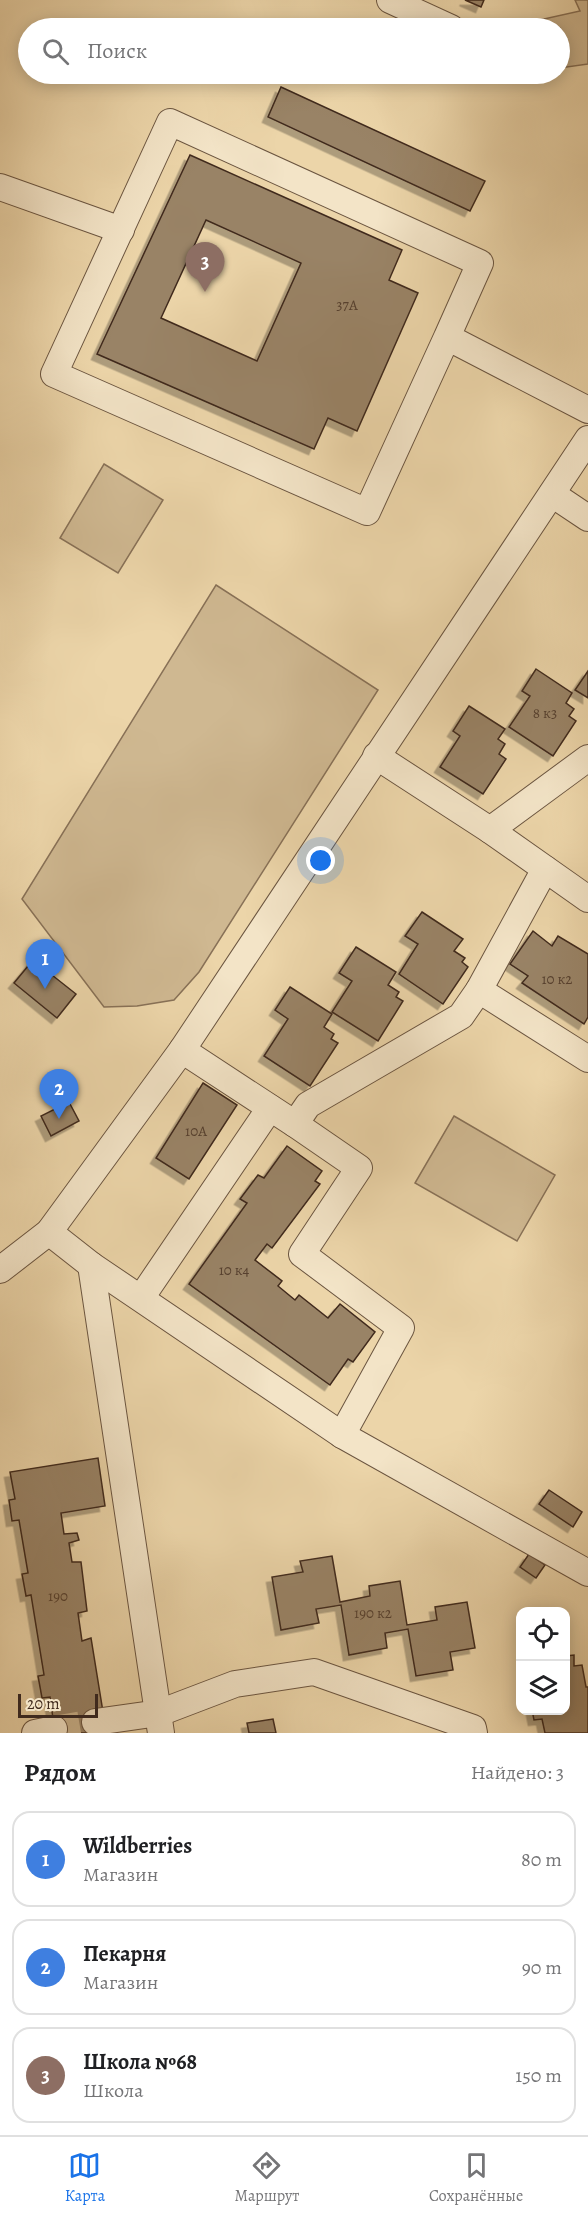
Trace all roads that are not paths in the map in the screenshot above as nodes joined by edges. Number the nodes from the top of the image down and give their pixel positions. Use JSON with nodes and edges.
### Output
{"nodes":[{"id":1,"x":390,"y":0,"type":"edge"},
{"id":2,"x":429,"y":18,"type":"edge"},
{"id":3,"x":0,"y":187,"type":"edge"},
{"id":4,"x":121,"y":230,"type":"junction"},
{"id":5,"x":447,"y":337,"type":"junction"},
{"id":6,"x":588,"y":410,"type":"edge"},
{"id":7,"x":588,"y":439,"type":"edge"},
{"id":8,"x":552,"y":494,"type":"junction"},
{"id":9,"x":588,"y":518,"type":"edge"},
{"id":10,"x":376,"y":756,"type":"junction"},
{"id":11,"x":588,"y":758,"type":"edge"},
{"id":12,"x":490,"y":830,"type":"junction"},
{"id":13,"x":545,"y":869,"type":"junction"},
{"id":14,"x":588,"y":898,"type":"edge"},
{"id":15,"x":479,"y":990,"type":"junction"},
{"id":16,"x":182,"y":1050,"type":"junction"},
{"id":17,"x":588,"y":1059,"type":"edge"},
{"id":18,"x":270,"y":1108,"type":"junction"},
{"id":19,"x":295,"y":1124,"type":"junction"},
{"id":20,"x":49,"y":1232,"type":"junction"},
{"id":21,"x":5,"y":1261,"type":"edge"},
{"id":22,"x":91,"y":1265,"type":"junction"},
{"id":23,"x":141,"y":1298,"type":"junction"},
{"id":24,"x":342,"y":1435,"type":"junction"},
{"id":25,"x":588,"y":1573,"type":"edge"},
{"id":26,"x":95,"y":1722,"type":"tunnel mouth"},
{"id":27,"x":160,"y":1723,"type":"edge"},
{"id":28,"x":474,"y":1733,"type":"edge"}],
"edges":[{"from":1,"to":2,"type":"street"},
{"from":3,"to":4,"type":"street"},
{"from":4,"to":5,"type":"street"},
{"from":4,"to":5,"type":"street"},
{"from":5,"to":6,"type":"street"},
{"from":7,"to":8,"type":"street"},
{"from":8,"to":9,"type":"street"},
{"from":8,"to":10,"type":"street"},
{"from":10,"to":12,"type":"street"},
{"from":10,"to":16,"type":"street"},
{"from":11,"to":12,"type":"street"},
{"from":12,"to":13,"type":"street"},
{"from":13,"to":14,"type":"street"},
{"from":13,"to":15,"type":"street"},
{"from":15,"to":17,"type":"street"},
{"from":15,"to":19,"type":"street"},
{"from":16,"to":18,"type":"street"},
{"from":16,"to":20,"type":"street"},
{"from":18,"to":19,"type":"street"},
{"from":18,"to":23,"type":"street"},
{"from":19,"to":24,"type":"street"},
{"from":20,"to":21,"type":"street"},
{"from":20,"to":22,"type":"street"},
{"from":22,"to":23,"type":"street"},
{"from":22,"to":27,"type":"street"},
{"from":23,"to":24,"type":"street"},
{"from":24,"to":25,"type":"street"},
{"from":26,"to":27,"type":"street"},
{"from":27,"to":28,"type":"street"}]}
